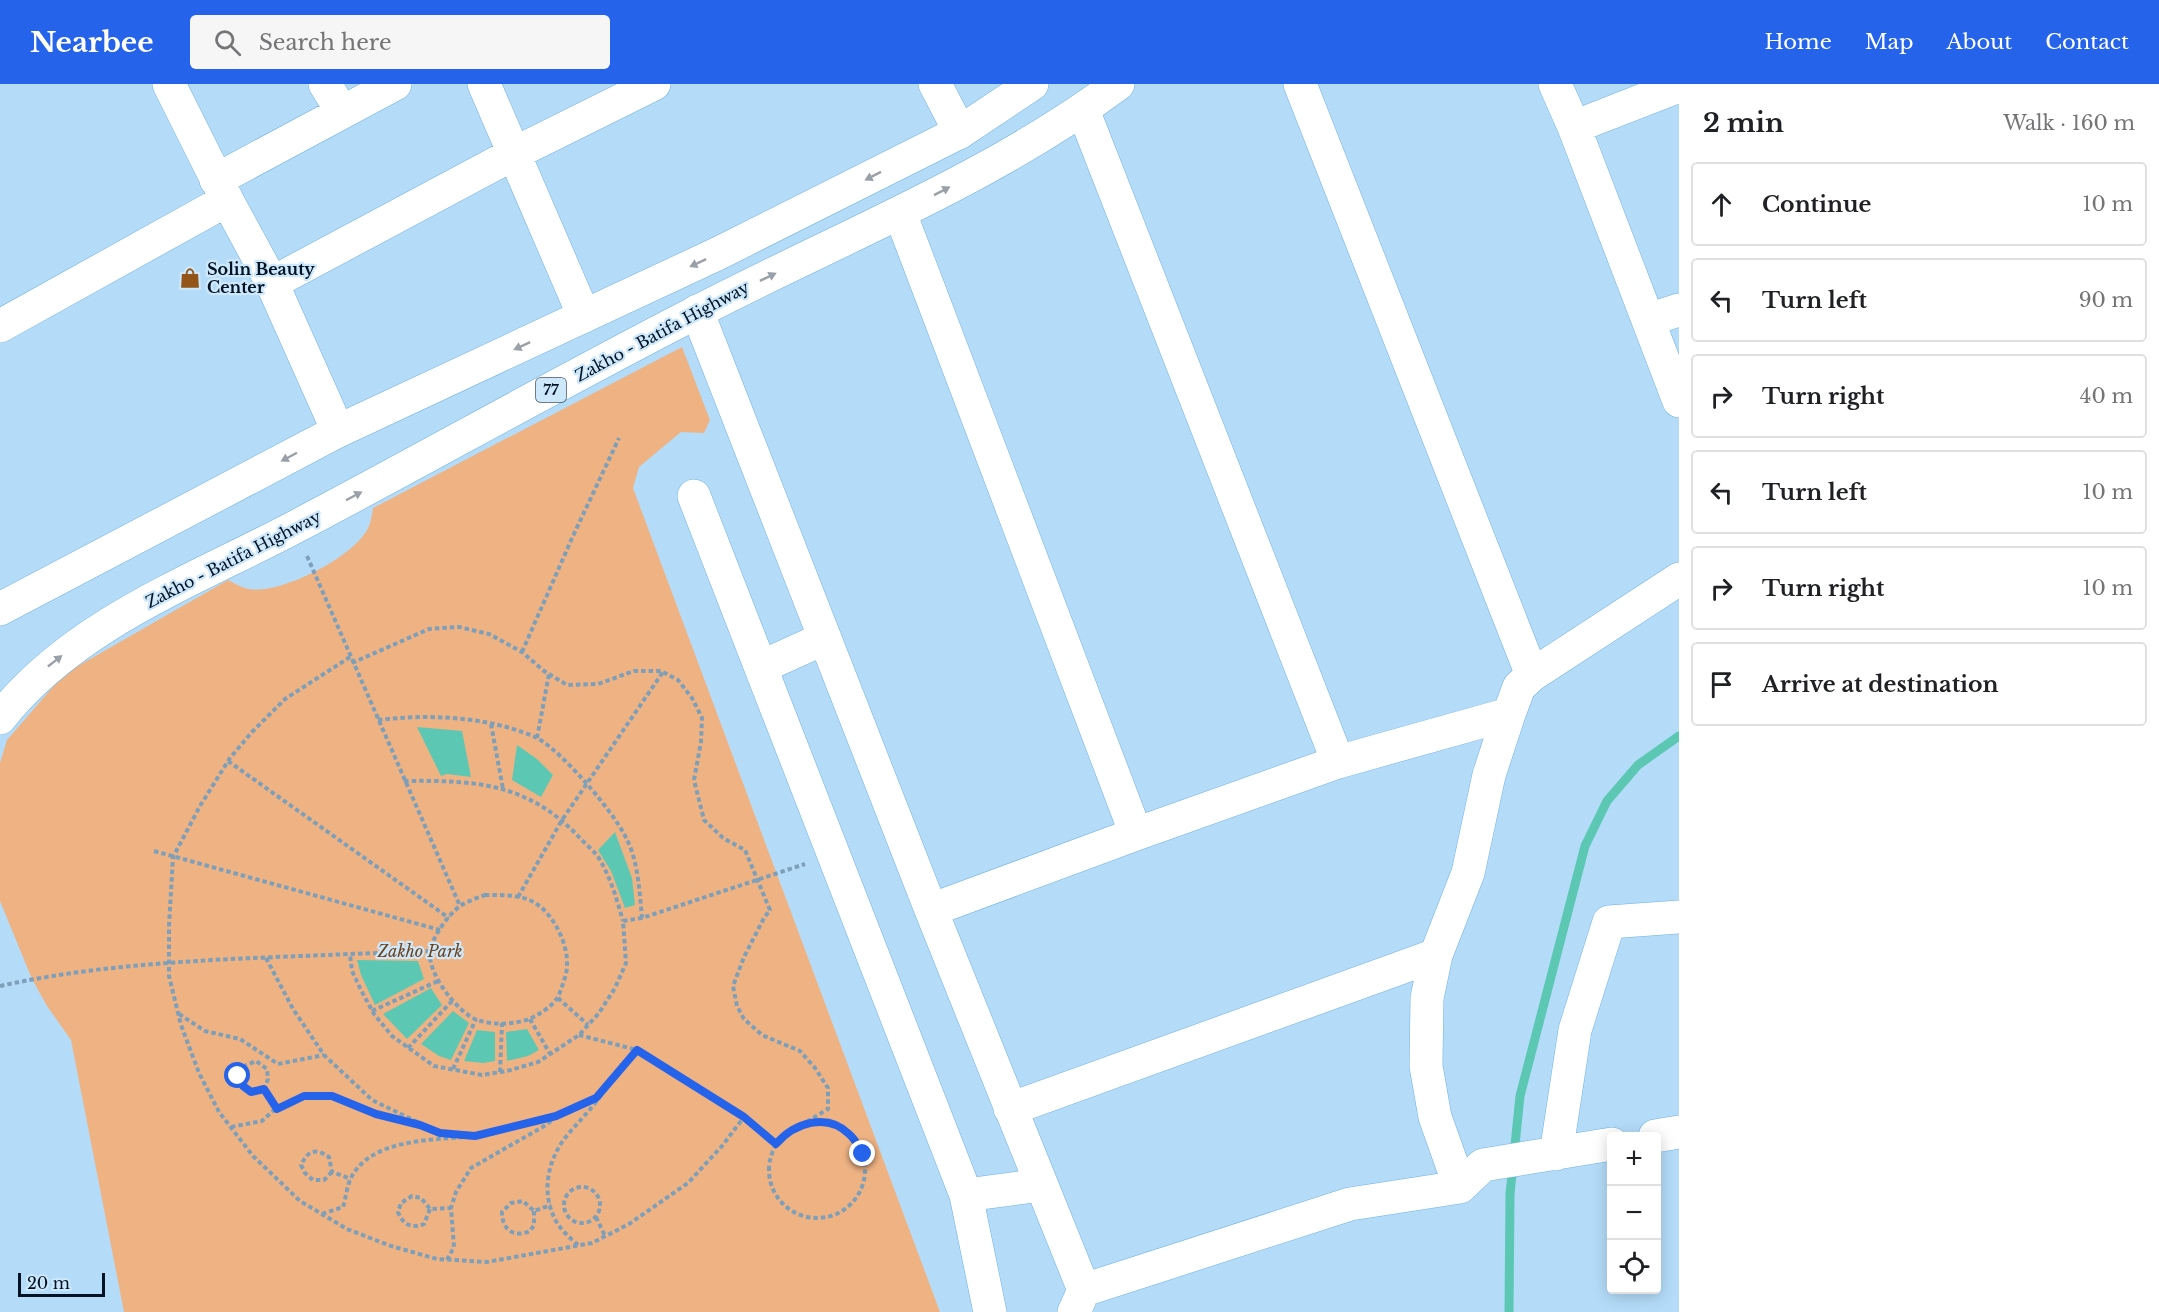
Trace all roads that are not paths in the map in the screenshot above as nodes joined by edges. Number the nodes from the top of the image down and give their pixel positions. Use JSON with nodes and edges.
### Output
{"nodes":[{"id":1,"x":169,"y":84,"type":"edge"},
{"id":2,"x":325,"y":84,"type":"edge"},
{"id":3,"x":395,"y":84,"type":"edge"},
{"id":4,"x":484,"y":84,"type":"edge"},
{"id":5,"x":654,"y":84,"type":"edge"},
{"id":6,"x":935,"y":84,"type":"edge"},
{"id":7,"x":1032,"y":84,"type":"edge"},
{"id":8,"x":1118,"y":84,"type":"edge"},
{"id":9,"x":1300,"y":84,"type":"edge"},
{"id":10,"x":1555,"y":84,"type":"edge"},
{"id":11,"x":1679,"y":86,"type":"edge"},
{"id":12,"x":1083,"y":110,"type":"junction"},
{"id":13,"x":342,"y":112,"type":"junction"},
{"id":14,"x":1574,"y":127,"type":"junction"},
{"id":15,"x":960,"y":132,"type":"junction"},
{"id":16,"x":515,"y":153,"type":"junction"},
{"id":17,"x":222,"y":190,"type":"junction"},
{"id":18,"x":900,"y":213,"type":"junction"},
{"id":19,"x":272,"y":283,"type":"junction"},
{"id":20,"x":1679,"y":310,"type":"edge"},
{"id":21,"x":698,"y":311,"type":"junction"},
{"id":22,"x":584,"y":316,"type":"junction"},
{"id":23,"x":1648,"y":320,"type":"junction"},
{"id":24,"x":0,"y":326,"type":"edge"},
{"id":25,"x":1679,"y":401,"type":"edge"},
{"id":26,"x":338,"y":431,"type":"junction"},
{"id":27,"x":694,"y":496,"type":"dead end"},
{"id":28,"x":1679,"y":579,"type":"edge"},
{"id":29,"x":0,"y":609,"type":"edge"},
{"id":30,"x":825,"y":638,"type":"junction"},
{"id":31,"x":760,"y":667,"type":"junction"},
{"id":32,"x":1532,"y":675,"type":"junction"},
{"id":33,"x":13,"y":691,"type":"edge"},
{"id":34,"x":1509,"y":714,"type":"junction"},
{"id":35,"x":0,"y":718,"type":"edge"},
{"id":36,"x":1338,"y":762,"type":"junction"},
{"id":37,"x":1136,"y":834,"type":"junction"},
{"id":38,"x":931,"y":910,"type":"junction"},
{"id":39,"x":1679,"y":917,"type":"edge"},
{"id":40,"x":1436,"y":955,"type":"junction"},
{"id":41,"x":1010,"y":1109,"type":"junction"},
{"id":42,"x":1679,"y":1132,"type":"edge"},
{"id":43,"x":1661,"y":1136,"type":"edge"},
{"id":44,"x":1607,"y":1145,"type":"edge"},
{"id":45,"x":1556,"y":1154,"type":"junction"},
{"id":46,"x":1041,"y":1185,"type":"junction"},
{"id":47,"x":1460,"y":1187,"type":"junction"},
{"id":48,"x":966,"y":1195,"type":"junction"},
{"id":49,"x":1079,"y":1301,"type":"edge"},
{"id":50,"x":990,"y":1312,"type":"edge"}],
"edges":[{"from":1,"to":17,"type":"main road"},
{"from":2,"to":13,"type":"main road"},
{"from":3,"to":13,"type":"main road"},
{"from":4,"to":16,"type":"main road"},
{"from":5,"to":16,"type":"main road"},
{"from":6,"to":15,"type":"main road"},
{"from":7,"to":15,"type":"main road"},
{"from":8,"to":12,"type":"main road","name":"Zakho - Batifa Highway","number":"77"},
{"from":9,"to":32,"type":"main road"},
{"from":10,"to":14,"type":"main road"},
{"from":11,"to":14,"type":"main road"},
{"from":18,"to":12,"type":"main road","name":"Zakho - Batifa Highway","number":"77","one_way":true},
{"from":12,"to":36,"type":"main road"},
{"from":13,"to":17,"type":"main road"},
{"from":14,"to":23,"type":"main road"},
{"from":15,"to":22,"type":"main road","one_way":true},
{"from":16,"to":19,"type":"main road"},
{"from":16,"to":22,"type":"main road"},
{"from":17,"to":19,"type":"main road"},
{"from":17,"to":24,"type":"main road"},
{"from":21,"to":18,"type":"main road","name":"Zakho - Batifa Highway","number":"77","one_way":true},
{"from":18,"to":37,"type":"main road"},
{"from":19,"to":26,"type":"main road"},
{"from":20,"to":23,"type":"main road"},
{"from":21,"to":30,"type":"main road"},
{"from":33,"to":21,"type":"main road","name":"Zakho - Batifa Highway","number":"77","one_way":true},
{"from":22,"to":26,"type":"main road","one_way":true},
{"from":23,"to":25,"type":"main road"},
{"from":26,"to":29,"type":"main road","one_way":true},
{"from":27,"to":31,"type":"main road"},
{"from":28,"to":32,"type":"main road"},
{"from":30,"to":31,"type":"main road"},
{"from":30,"to":38,"type":"main road"},
{"from":31,"to":48,"type":"main road"},
{"from":32,"to":34,"type":"main road"},
{"from":33,"to":35,"type":"main road","name":"Zakho - Batifa Highway","number":"77"},
{"from":34,"to":36,"type":"main road"},
{"from":34,"to":40,"type":"main road"},
{"from":36,"to":37,"type":"main road"},
{"from":37,"to":38,"type":"main road"},
{"from":38,"to":41,"type":"main road"},
{"from":39,"to":45,"type":"main road"},
{"from":40,"to":41,"type":"main road"},
{"from":40,"to":47,"type":"main road"},
{"from":41,"to":46,"type":"main road"},
{"from":42,"to":43,"type":"main road"},
{"from":44,"to":45,"type":"main road"},
{"from":45,"to":47,"type":"main road"},
{"from":46,"to":48,"type":"main road"},
{"from":46,"to":49,"type":"main road"},
{"from":47,"to":49,"type":"main road"},
{"from":48,"to":50,"type":"main road"}]}
